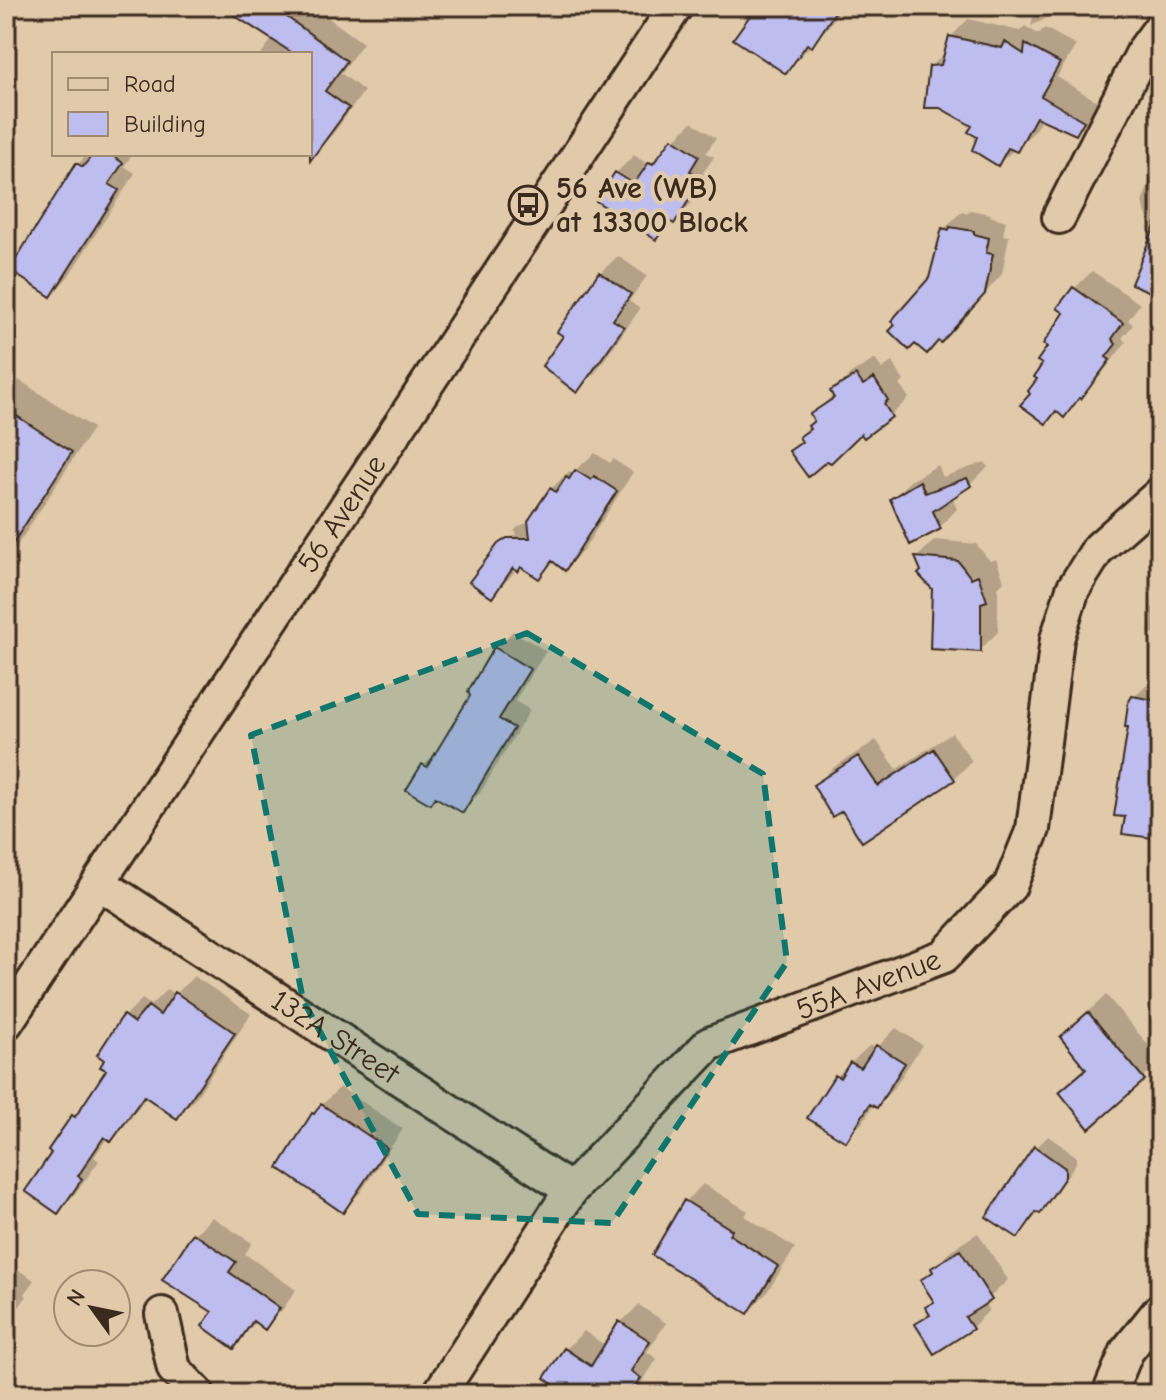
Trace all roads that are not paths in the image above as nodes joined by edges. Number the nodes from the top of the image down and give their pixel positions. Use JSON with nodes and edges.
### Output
{"nodes":[{"id":1,"x":676,"y":6,"type":"edge"},
{"id":2,"x":1160,"y":28,"type":"edge"},
{"id":3,"x":1059,"y":217,"type":"dead end"},
{"id":4,"x":1160,"y":494,"type":"edge"},
{"id":5,"x":99,"y":883,"type":"junction"},
{"id":6,"x":6,"y":1023,"type":"edge"},
{"id":7,"x":571,"y":1190,"type":"junction"},
{"id":8,"x":1160,"y":1310,"type":"edge"},
{"id":9,"x":162,"y":1314,"type":"dead end"},
{"id":10,"x":198,"y":1394,"type":"edge"},
{"id":11,"x":439,"y":1394,"type":"edge"},
{"id":12,"x":1109,"y":1394,"type":"edge"}],
"edges":[{"from":1,"to":5,"type":"street","name":"56 Avenue"},
{"from":2,"to":3,"type":"street"},
{"from":4,"to":7,"type":"street","name":"55A Avenue"},
{"from":5,"to":6,"type":"street","name":"56 Avenue"},
{"from":5,"to":7,"type":"street","name":"132A Street"},
{"from":7,"to":11,"type":"street","name":"55A Avenue"},
{"from":8,"to":12,"type":"street"},
{"from":9,"to":10,"type":"street"}]}
